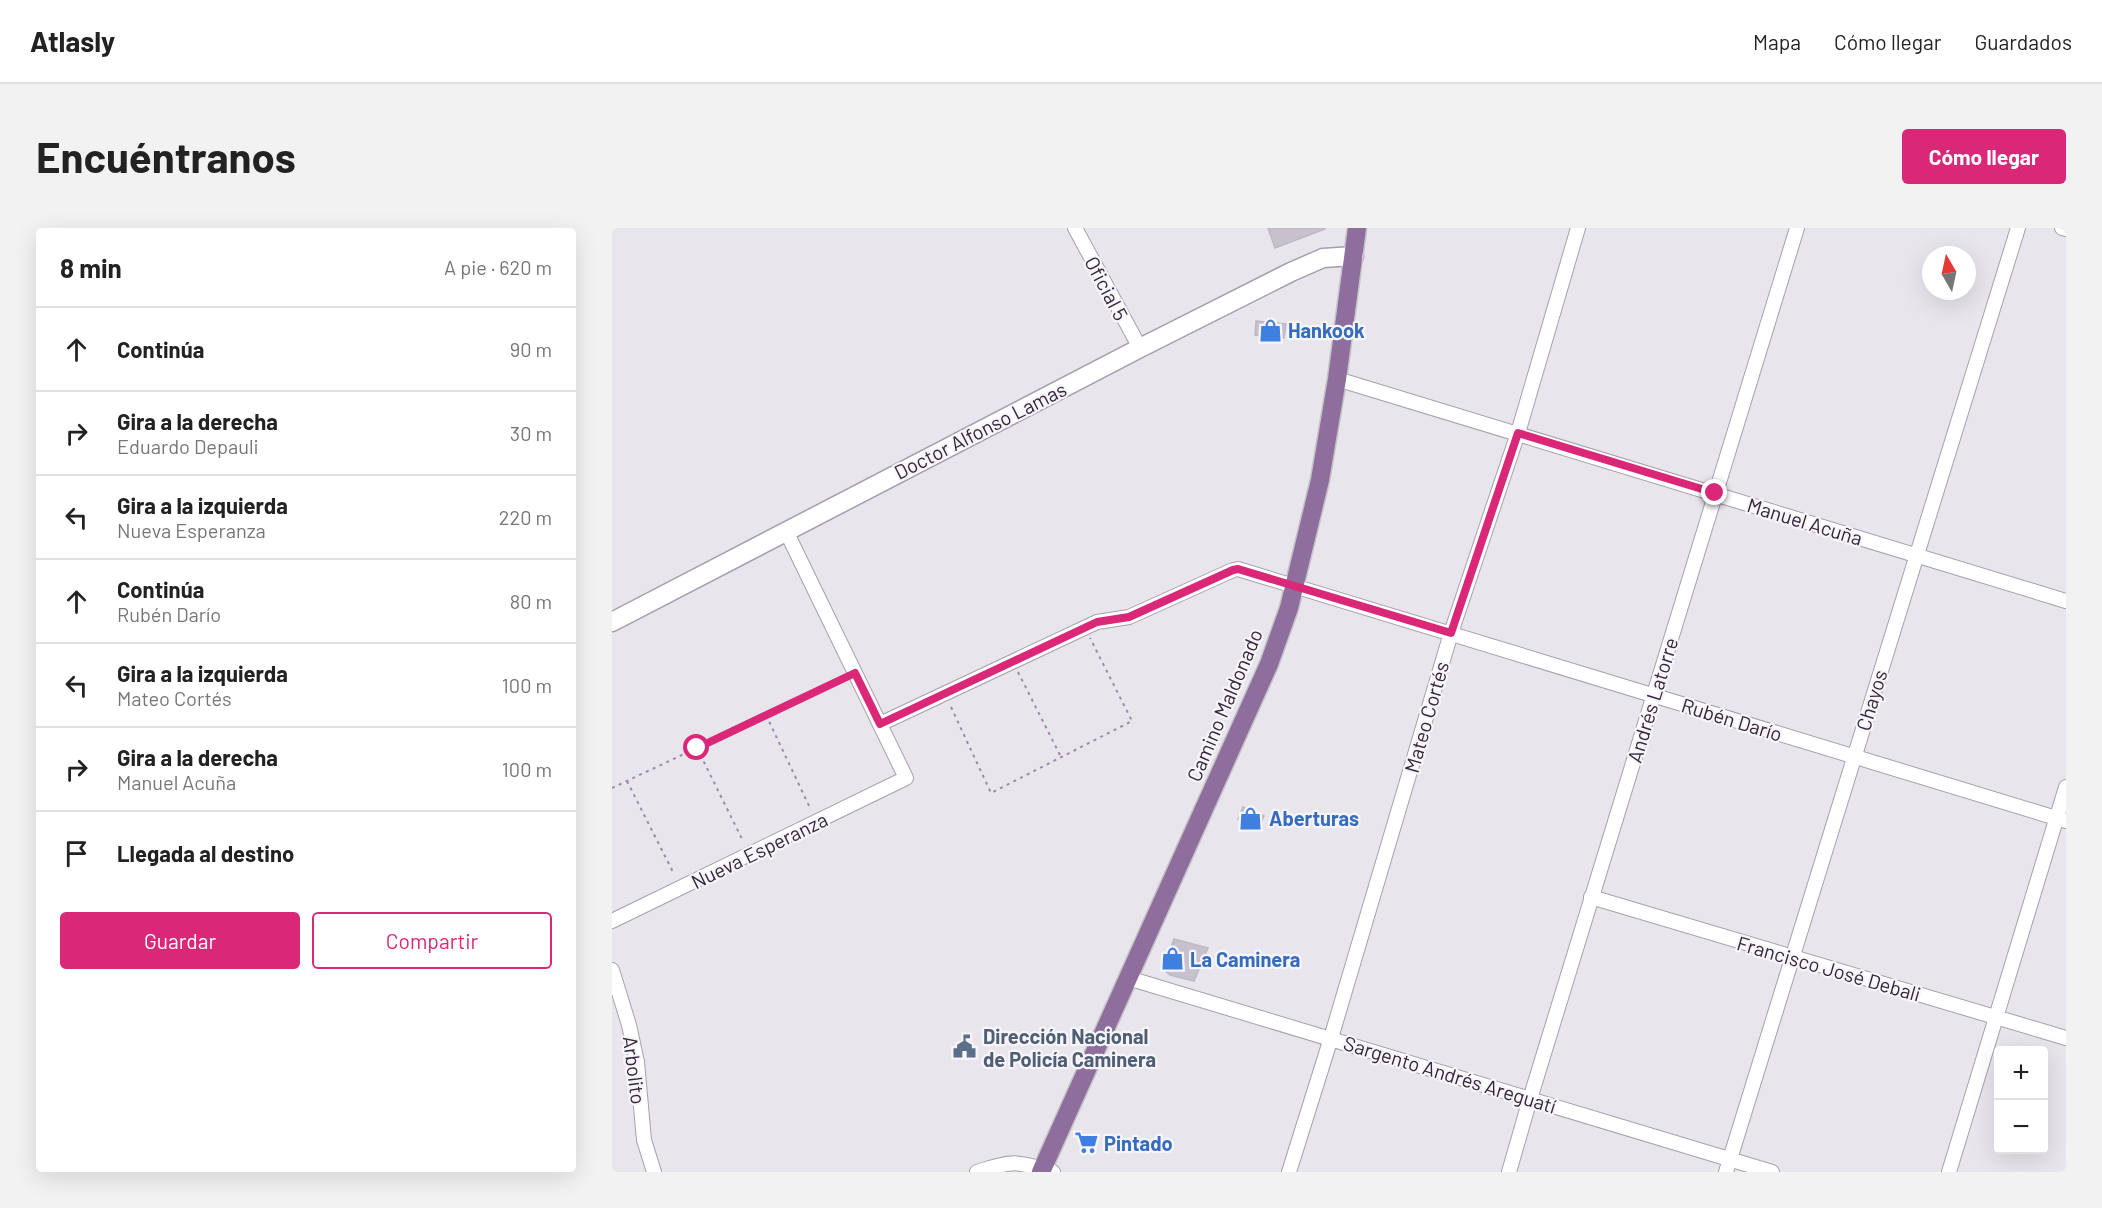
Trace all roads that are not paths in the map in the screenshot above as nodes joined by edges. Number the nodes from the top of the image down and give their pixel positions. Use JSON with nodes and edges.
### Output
{"nodes":[{"id":1,"x":1075,"y":228,"type":"edge"},
{"id":2,"x":1357,"y":228,"type":"edge"},
{"id":3,"x":1578,"y":228,"type":"edge"},
{"id":4,"x":1797,"y":228,"type":"edge"},
{"id":5,"x":2018,"y":228,"type":"edge"},
{"id":6,"x":2061,"y":228,"type":"edge"},
{"id":7,"x":2066,"y":229,"type":"edge"},
{"id":8,"x":1354,"y":256,"type":"junction"},
{"id":9,"x":1140,"y":348,"type":"junction"},
{"id":10,"x":1337,"y":379,"type":"junction"},
{"id":11,"x":1518,"y":433,"type":"junction"},
{"id":12,"x":1715,"y":493,"type":"junction"},
{"id":13,"x":786,"y":531,"type":"junction"},
{"id":14,"x":1915,"y":555,"type":"junction"},
{"id":15,"x":1295,"y":587,"type":"junction"},
{"id":16,"x":2066,"y":601,"type":"edge"},
{"id":17,"x":612,"y":622,"type":"edge"},
{"id":18,"x":1451,"y":633,"type":"junction"},
{"id":19,"x":1654,"y":696,"type":"junction"},
{"id":20,"x":880,"y":724,"type":"junction"},
{"id":21,"x":1854,"y":756,"type":"junction"},
{"id":22,"x":2066,"y":787,"type":"edge"},
{"id":23,"x":2061,"y":820,"type":"edge"},
{"id":24,"x":1591,"y":897,"type":"junction"},
{"id":25,"x":612,"y":921,"type":"edge"},
{"id":26,"x":1792,"y":958,"type":"junction"},
{"id":27,"x":612,"y":970,"type":"edge"},
{"id":28,"x":1128,"y":978,"type":"junction"},
{"id":29,"x":1996,"y":1018,"type":"junction"},
{"id":30,"x":1331,"y":1038,"type":"junction"},
{"id":31,"x":2066,"y":1038,"type":"edge"},
{"id":32,"x":1530,"y":1099,"type":"junction"},
{"id":33,"x":1728,"y":1166,"type":"edge"},
{"id":34,"x":1046,"y":1171,"type":"edge"},
{"id":35,"x":654,"y":1172,"type":"edge"},
{"id":36,"x":976,"y":1172,"type":"edge"},
{"id":37,"x":1289,"y":1172,"type":"edge"},
{"id":38,"x":1509,"y":1172,"type":"edge"},
{"id":39,"x":1772,"y":1172,"type":"edge"},
{"id":40,"x":1949,"y":1172,"type":"edge"}],
"edges":[{"from":1,"to":9,"type":"street","name":"Oficial 5"},
{"from":2,"to":8,"type":"main road","name":"Camino Maldonado"},
{"from":3,"to":11,"type":"street","name":"Mateo Cortés"},
{"from":4,"to":12,"type":"street","name":"Andrés Latorre"},
{"from":5,"to":14,"type":"street","name":"Chayos"},
{"from":6,"to":7,"type":"street"},
{"from":8,"to":9,"type":"street","name":"Doctor Alfonso Lamas"},
{"from":8,"to":10,"type":"main road","name":"Camino Maldonado"},
{"from":9,"to":13,"type":"street","name":"Doctor Alfonso Lamas"},
{"from":10,"to":11,"type":"street","name":"Manuel Acuña"},
{"from":10,"to":15,"type":"main road","name":"Camino Maldonado"},
{"from":11,"to":12,"type":"street","name":"Manuel Acuña"},
{"from":11,"to":18,"type":"street","name":"Mateo Cortés"},
{"from":12,"to":14,"type":"street","name":"Manuel Acuña"},
{"from":12,"to":19,"type":"street","name":"Andrés Latorre"},
{"from":13,"to":17,"type":"street","name":"Doctor Alfonso Lamas"},
{"from":13,"to":20,"type":"street"},
{"from":14,"to":16,"type":"street","name":"Manuel Acuña"},
{"from":14,"to":21,"type":"street","name":"Chayos"},
{"from":15,"to":18,"type":"street","name":"Rubén Darío"},
{"from":15,"to":20,"type":"street"},
{"from":15,"to":28,"type":"main road","name":"Camino Maldonado"},
{"from":18,"to":19,"type":"street","name":"Rubén Darío"},
{"from":18,"to":30,"type":"street","name":"Mateo Cortés"},
{"from":19,"to":21,"type":"street","name":"Rubén Darío"},
{"from":19,"to":24,"type":"street","name":"Andrés Latorre"},
{"from":20,"to":25,"type":"street","name":"Nueva Esperanza"},
{"from":21,"to":23,"type":"street","name":"Rubén Darío"},
{"from":21,"to":26,"type":"street","name":"Chayos"},
{"from":22,"to":23,"type":"street"},
{"from":23,"to":29,"type":"street"},
{"from":24,"to":26,"type":"street","name":"Francisco José Debali"},
{"from":24,"to":32,"type":"street","name":"Andrés Latorre"},
{"from":26,"to":29,"type":"street","name":"Francisco José Debali"},
{"from":26,"to":33,"type":"street","name":"Chayos"},
{"from":27,"to":35,"type":"street","name":"Arbolito"},
{"from":28,"to":30,"type":"street","name":"Sargento Andrés Areguatí"},
{"from":28,"to":34,"type":"main road","name":"Camino Maldonado"},
{"from":29,"to":31,"type":"street","name":"Francisco José Debali"},
{"from":29,"to":40,"type":"street"},
{"from":30,"to":32,"type":"street","name":"Sargento Andrés Areguatí"},
{"from":30,"to":37,"type":"street","name":"Mateo Cortés"},
{"from":32,"to":33,"type":"street","name":"Sargento Andrés Areguatí"},
{"from":32,"to":38,"type":"street","name":"Andrés Latorre"},
{"from":33,"to":39,"type":"street","name":"Sargento Andrés Areguatí"},
{"from":34,"to":36,"type":"street"}]}
